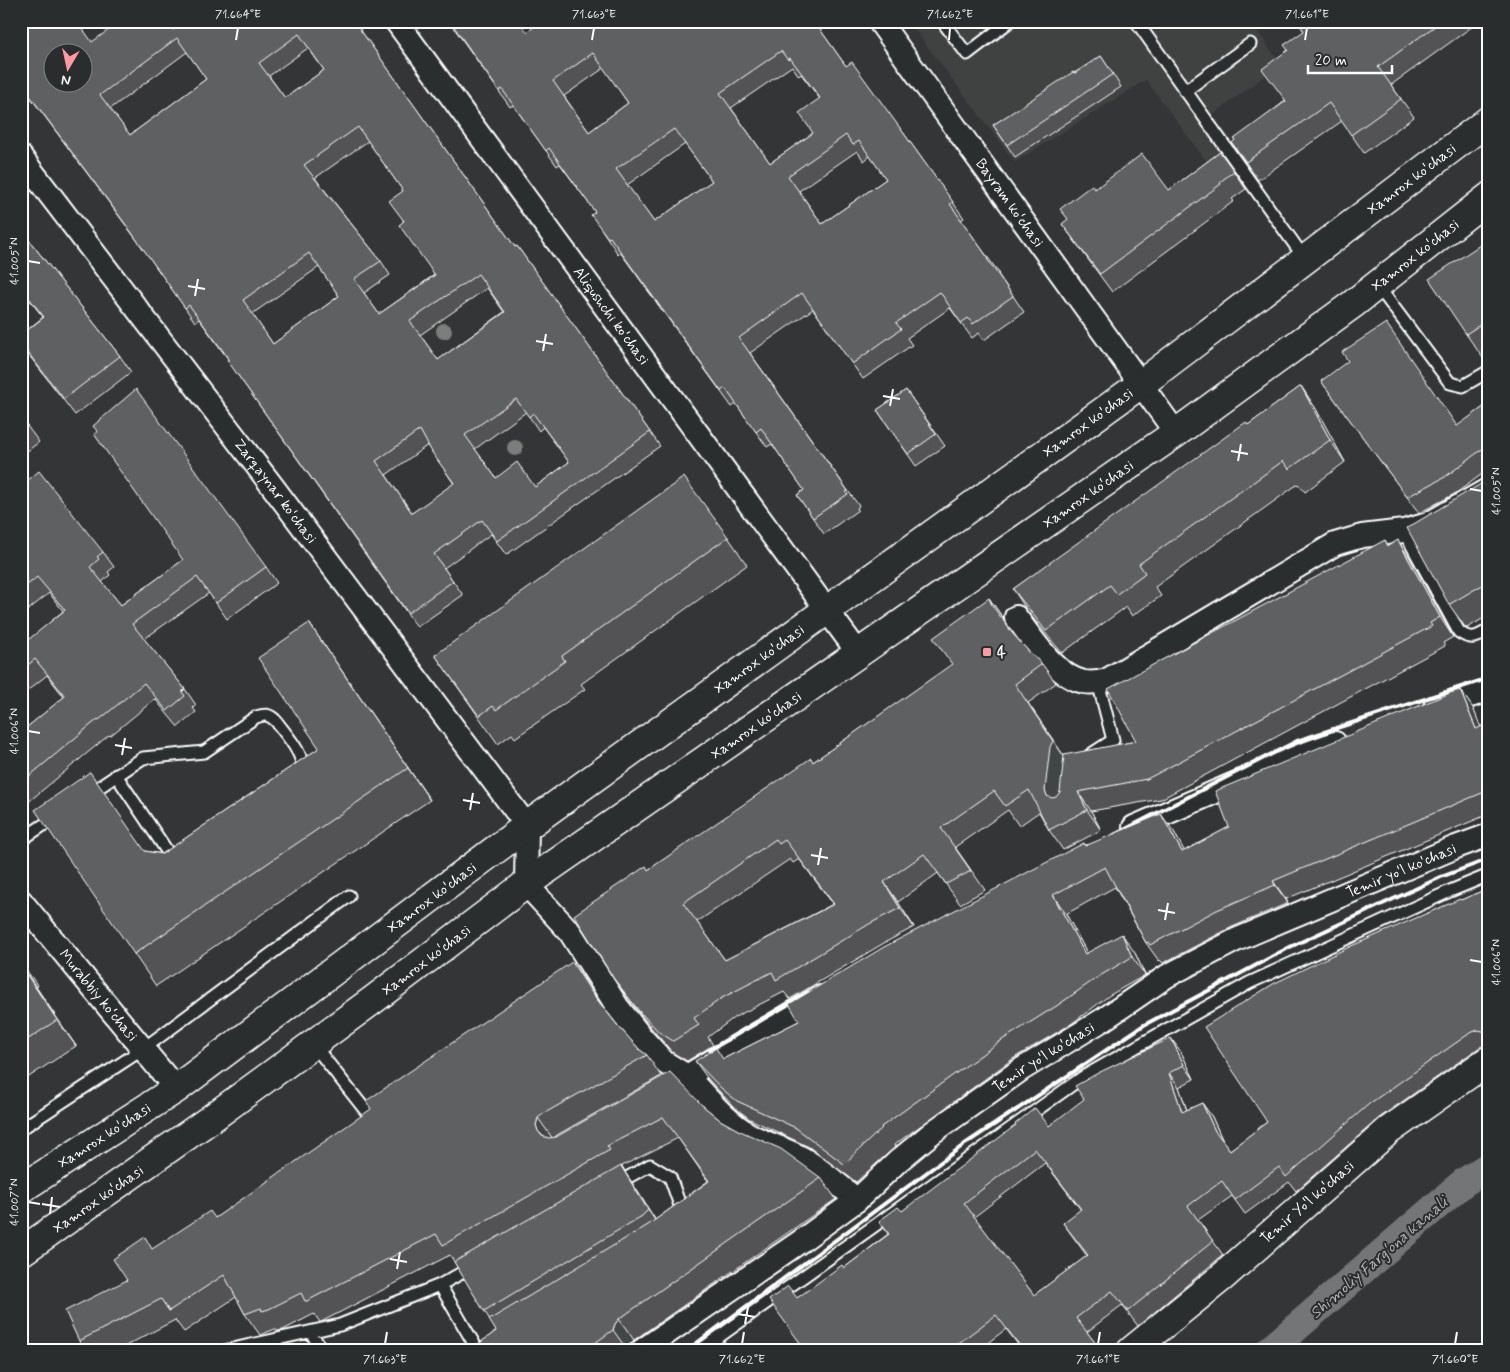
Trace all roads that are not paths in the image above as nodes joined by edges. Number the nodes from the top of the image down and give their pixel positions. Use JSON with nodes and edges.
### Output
{"nodes":[{"id":1,"x":396,"y":21,"type":"edge"},
{"id":2,"x":879,"y":21,"type":"edge"},
{"id":3,"x":942,"y":21,"type":"edge"},
{"id":4,"x":1010,"y":21,"type":"edge"},
{"id":5,"x":1136,"y":21,"type":"edge"},
{"id":6,"x":1250,"y":44,"type":"dead end"},
{"id":7,"x":1185,"y":91,"type":"junction"},
{"id":8,"x":1489,"y":120,"type":"edge"},
{"id":9,"x":21,"y":157,"type":"edge"},
{"id":10,"x":1489,"y":197,"type":"edge"},
{"id":11,"x":1305,"y":259,"type":"junction"},
{"id":12,"x":1377,"y":285,"type":"junction"},
{"id":13,"x":1489,"y":371,"type":"edge"},
{"id":14,"x":1141,"y":384,"type":"junction"},
{"id":15,"x":1176,"y":433,"type":"junction"},
{"id":16,"x":1489,"y":489,"type":"edge"},
{"id":17,"x":1404,"y":531,"type":"junction"},
{"id":18,"x":828,"y":611,"type":"junction"},
{"id":19,"x":1016,"y":617,"type":"edge"},
{"id":20,"x":1489,"y":630,"type":"edge"},
{"id":21,"x":859,"y":654,"type":"junction"},
{"id":22,"x":1098,"y":682,"type":"junction"},
{"id":23,"x":1489,"y":690,"type":"edge"},
{"id":24,"x":1411,"y":716,"type":"edge"},
{"id":25,"x":1355,"y":736,"type":"edge"},
{"id":26,"x":1078,"y":763,"type":"edge"},
{"id":27,"x":116,"y":775,"type":"junction"},
{"id":28,"x":298,"y":779,"type":"edge"},
{"id":29,"x":528,"y":826,"type":"junction"},
{"id":30,"x":1489,"y":835,"type":"edge"},
{"id":31,"x":1117,"y":836,"type":"edge"},
{"id":32,"x":21,"y":840,"type":"edge"},
{"id":33,"x":194,"y":850,"type":"edge"},
{"id":34,"x":1489,"y":875,"type":"edge"},
{"id":35,"x":526,"y":884,"type":"junction"},
{"id":36,"x":349,"y":896,"type":"dead end"},
{"id":37,"x":21,"y":901,"type":"edge"},
{"id":38,"x":840,"y":984,"type":"edge"},
{"id":39,"x":313,"y":1044,"type":"junction"},
{"id":40,"x":143,"y":1049,"type":"junction"},
{"id":41,"x":1489,"y":1060,"type":"edge"},
{"id":42,"x":687,"y":1076,"type":"junction"},
{"id":43,"x":176,"y":1089,"type":"junction"},
{"id":44,"x":654,"y":1094,"type":"edge"},
{"id":45,"x":386,"y":1104,"type":"edge"},
{"id":46,"x":21,"y":1129,"type":"edge"},
{"id":47,"x":21,"y":1189,"type":"edge"},
{"id":48,"x":608,"y":1189,"type":"edge"},
{"id":49,"x":857,"y":1200,"type":"junction"},
{"id":50,"x":671,"y":1227,"type":"edge"},
{"id":51,"x":21,"y":1252,"type":"edge"},
{"id":52,"x":482,"y":1261,"type":"edge"},
{"id":53,"x":440,"y":1285,"type":"junction"},
{"id":54,"x":310,"y":1332,"type":"junction"},
{"id":55,"x":479,"y":1348,"type":"edge"},
{"id":56,"x":224,"y":1351,"type":"edge"},
{"id":57,"x":322,"y":1351,"type":"edge"},
{"id":58,"x":641,"y":1351,"type":"edge"},
{"id":59,"x":699,"y":1351,"type":"edge"},
{"id":60,"x":1131,"y":1351,"type":"edge"}],
"edges":[{"from":1,"to":18,"type":"street","name":"Aliqushchi ko‘chasi"},
{"from":2,"to":14,"type":"street","name":"Bayram ko‘chasi"},
{"from":3,"to":4,"type":"lane"},
{"from":5,"to":7,"type":"lane"},
{"from":6,"to":7,"type":"lane"},
{"from":7,"to":11,"type":"lane"},
{"from":8,"to":11,"type":"main road","name":"Xamrox ko'chasi"},
{"from":9,"to":29,"type":"street","name":"Zarqaynar ko‘chasi"},
{"from":10,"to":12,"type":"main road","name":"Xamrox koʻchasi"},
{"from":11,"to":14,"type":"main road","name":"Xamrox ko'chasi"},
{"from":12,"to":13,"type":"lane"},
{"from":12,"to":15,"type":"main road","name":"Xamrox koʻchasi"},
{"from":14,"to":15,"type":"street","name":"Bayram ko‘chasi"},
{"from":14,"to":18,"type":"main road","name":"Xamrox ko'chasi"},
{"from":15,"to":21,"type":"main road","name":"Xamrox koʻchasi"},
{"from":16,"to":17,"type":"street"},
{"from":17,"to":20,"type":"lane"},
{"from":17,"to":22,"type":"street"},
{"from":18,"to":21,"type":"street","name":"Aliqushchi ko‘chasi"},
{"from":18,"to":29,"type":"main road","name":"Xamrox ko'chasi"},
{"from":19,"to":22,"type":"street"},
{"from":21,"to":35,"type":"main road","name":"Xamrox koʻchasi"},
{"from":22,"to":26,"type":"lane"},
{"from":23,"to":24,"type":"street"},
{"from":25,"to":31,"type":"street"},
{"from":27,"to":28,"type":"lane"},
{"from":27,"to":32,"type":"lane"},
{"from":27,"to":33,"type":"lane"},
{"from":29,"to":35,"type":"street"},
{"from":29,"to":43,"type":"main road","name":"Xamrox ko'chasi"},
{"from":30,"to":49,"type":"street","name":"Temir yo'l ko'chasi"},
{"from":34,"to":59,"type":"lane"},
{"from":35,"to":39,"type":"main road","name":"Xamrox koʻchasi"},
{"from":35,"to":42,"type":"street"},
{"from":36,"to":40,"type":"lane"},
{"from":37,"to":40,"type":"street","name":"Murabbiy ko‘chasi"},
{"from":38,"to":42,"type":"street"},
{"from":39,"to":45,"type":"lane"},
{"from":39,"to":51,"type":"main road","name":"Xamrox koʻchasi"},
{"from":40,"to":43,"type":"street","name":"Murabbiy ko‘chasi"},
{"from":40,"to":46,"type":"lane"},
{"from":41,"to":60,"type":"main road","name":"Temir Yoʻl koʻchasi"},
{"from":42,"to":44,"type":"street"},
{"from":42,"to":49,"type":"street"},
{"from":43,"to":47,"type":"main road","name":"Xamrox ko'chasi"},
{"from":48,"to":50,"type":"lane"},
{"from":49,"to":58,"type":"street","name":"Temir yo'l ko'chasi"},
{"from":52,"to":53,"type":"lane"},
{"from":53,"to":54,"type":"lane"},
{"from":53,"to":55,"type":"lane"},
{"from":54,"to":56,"type":"lane"},
{"from":54,"to":57,"type":"lane"}]}
